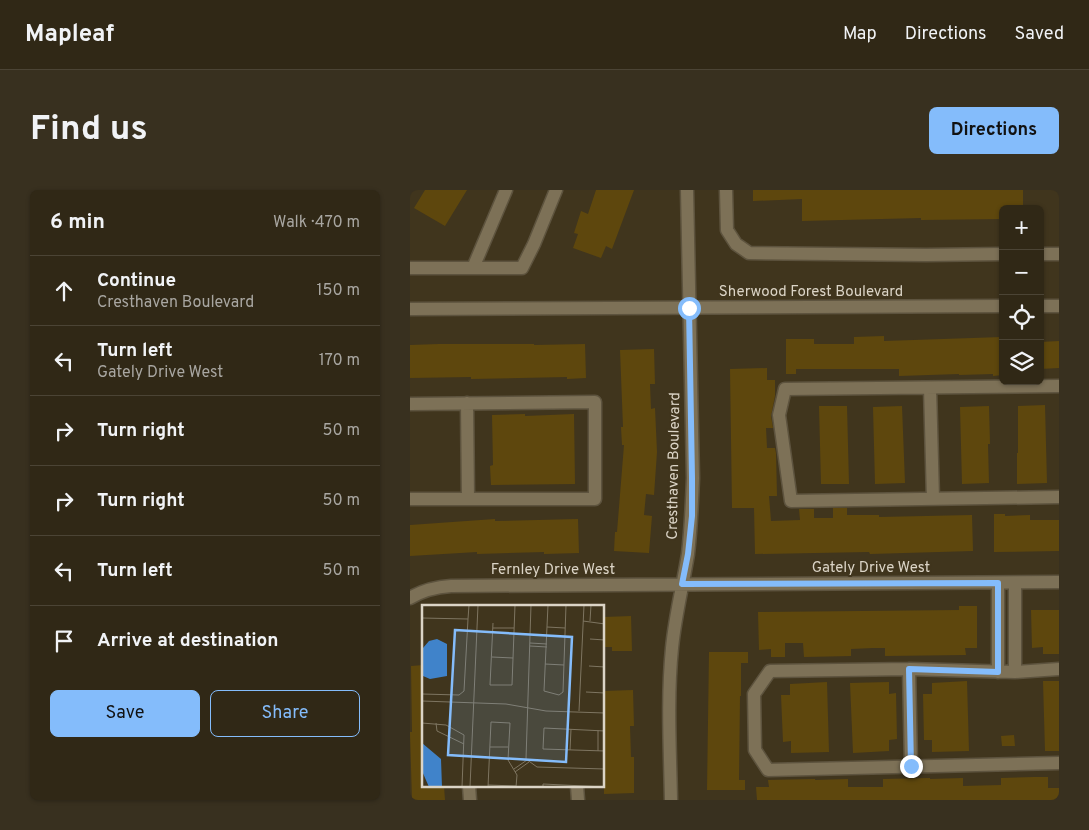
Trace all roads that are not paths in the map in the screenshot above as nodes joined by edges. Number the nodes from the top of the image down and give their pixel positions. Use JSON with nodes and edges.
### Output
{"nodes":[{"id":1,"x":506,"y":190,"type":"edge"},
{"id":2,"x":556,"y":190,"type":"edge"},
{"id":3,"x":687,"y":190,"type":"edge"},
{"id":4,"x":726,"y":190,"type":"edge"},
{"id":5,"x":999,"y":254,"type":"edge"},
{"id":6,"x":1044,"y":254,"type":"edge"},
{"id":7,"x":1059,"y":254,"type":"edge"},
{"id":8,"x":410,"y":268,"type":"edge"},
{"id":9,"x":473,"y":268,"type":"junction"},
{"id":10,"x":999,"y":306,"type":"edge"},
{"id":11,"x":1044,"y":306,"type":"edge"},
{"id":12,"x":1059,"y":306,"type":"edge"},
{"id":13,"x":689,"y":308,"type":"junction"},
{"id":14,"x":410,"y":309,"type":"edge"},
{"id":15,"x":1059,"y":386,"type":"edge"},
{"id":16,"x":930,"y":388,"type":"junction"},
{"id":17,"x":467,"y":403,"type":"junction"},
{"id":18,"x":410,"y":404,"type":"edge"},
{"id":19,"x":1059,"y":497,"type":"edge"},
{"id":20,"x":410,"y":499,"type":"edge"},
{"id":21,"x":468,"y":499,"type":"junction"},
{"id":22,"x":933,"y":499,"type":"junction"},
{"id":23,"x":1059,"y":582,"type":"edge"},
{"id":24,"x":998,"y":583,"type":"junction"},
{"id":25,"x":1015,"y":583,"type":"junction"},
{"id":26,"x":682,"y":584,"type":"junction"},
{"id":27,"x":410,"y":598,"type":"edge"},
{"id":28,"x":909,"y":669,"type":"junction"},
{"id":29,"x":1059,"y":669,"type":"edge"},
{"id":30,"x":998,"y":672,"type":"junction"},
{"id":31,"x":1015,"y":672,"type":"junction"},
{"id":32,"x":1059,"y":763,"type":"edge"},
{"id":33,"x":911,"y":766,"type":"junction"},
{"id":34,"x":671,"y":800,"type":"edge"}],
"edges":[{"from":1,"to":9,"type":"street"},
{"from":2,"to":9,"type":"street"},
{"from":3,"to":13,"type":"street","name":"Cresthaven Boulevard"},
{"from":4,"to":5,"type":"street"},
{"from":6,"to":7,"type":"street"},
{"from":8,"to":9,"type":"street"},
{"from":10,"to":13,"type":"street","name":"Sherwood Forest Boulevard"},
{"from":11,"to":12,"type":"street"},
{"from":13,"to":14,"type":"street","name":"Sherwood Forest Boulevard"},
{"from":13,"to":26,"type":"street","name":"Cresthaven Boulevard"},
{"from":15,"to":16,"type":"street"},
{"from":16,"to":22,"type":"street"},
{"from":16,"to":22,"type":"street"},
{"from":17,"to":18,"type":"street"},
{"from":17,"to":21,"type":"street"},
{"from":17,"to":21,"type":"street"},
{"from":19,"to":22,"type":"street"},
{"from":20,"to":21,"type":"street"},
{"from":23,"to":25,"type":"street","name":"Gately Drive West"},
{"from":24,"to":25,"type":"street","name":"Gately Drive West"},
{"from":24,"to":26,"type":"street","name":"Gately Drive West"},
{"from":24,"to":30,"type":"street"},
{"from":25,"to":31,"type":"street"},
{"from":26,"to":27,"type":"street","name":"Fernley Drive West"},
{"from":26,"to":34,"type":"street","name":"Cresthaven Boulevard"},
{"from":28,"to":30,"type":"street"},
{"from":28,"to":33,"type":"street"},
{"from":28,"to":33,"type":"street"},
{"from":29,"to":31,"type":"street"},
{"from":30,"to":31,"type":"street"},
{"from":32,"to":33,"type":"street"}]}
